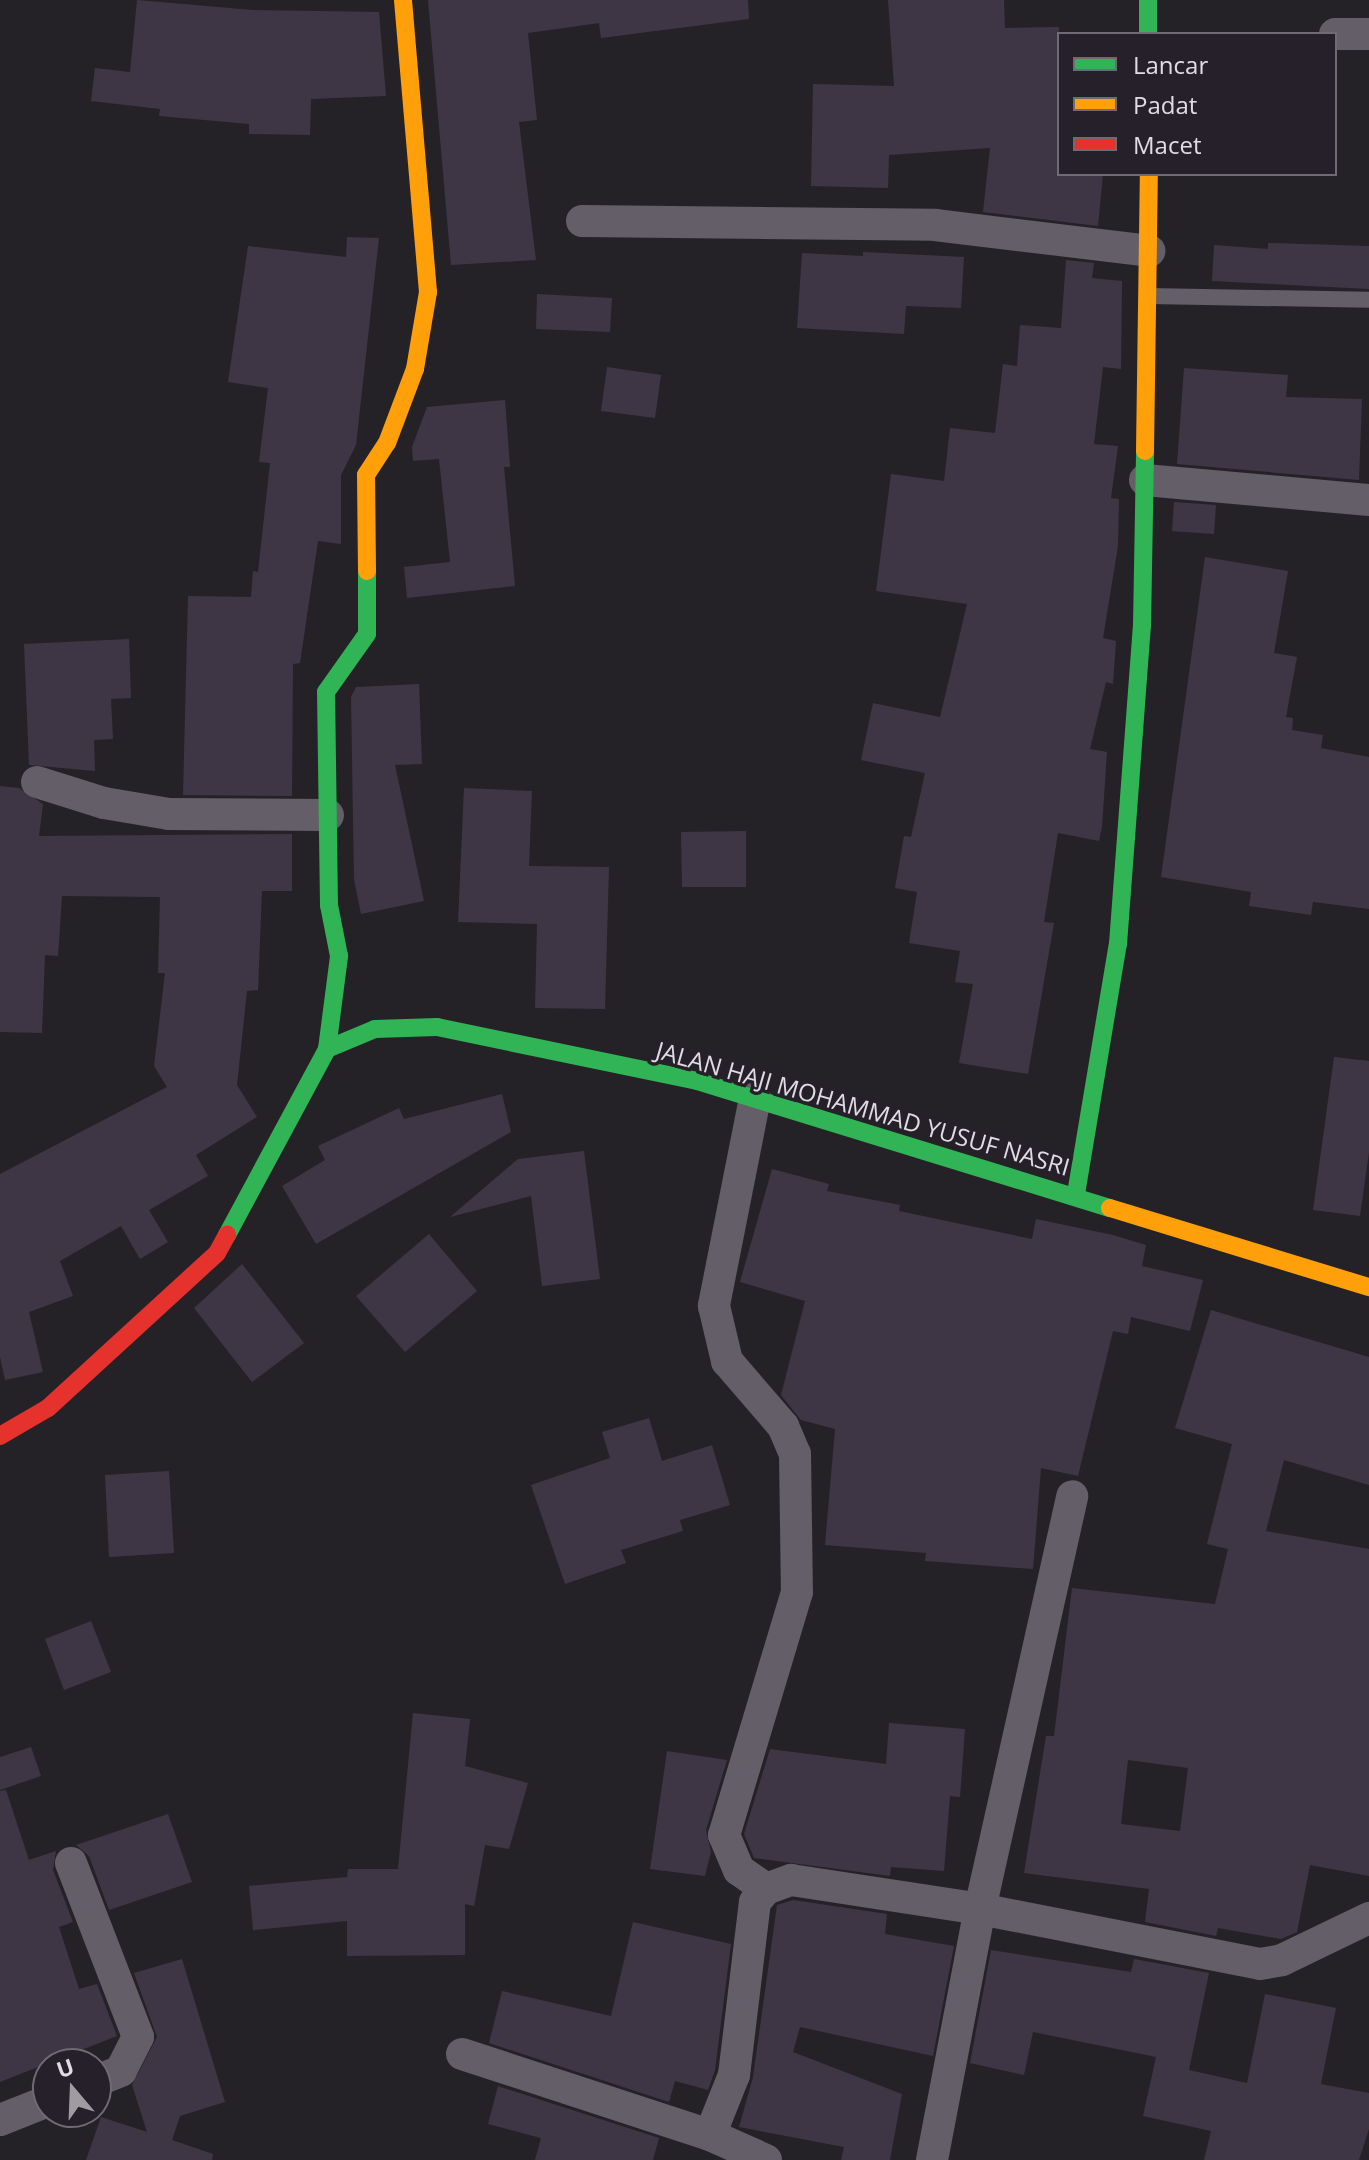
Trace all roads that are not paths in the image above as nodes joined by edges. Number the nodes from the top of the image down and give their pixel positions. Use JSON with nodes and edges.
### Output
{"nodes":[{"id":1,"x":403,"y":0,"type":"edge"},
{"id":2,"x":1148,"y":0,"type":"edge"},
{"id":3,"x":1148,"y":32,"type":"edge"},
{"id":4,"x":1337,"y":34,"type":"edge"},
{"id":5,"x":1369,"y":34,"type":"edge"},
{"id":6,"x":1149,"y":176,"type":"edge"},
{"id":7,"x":582,"y":221,"type":"dead end"},
{"id":8,"x":1149,"y":251,"type":"junction"},
{"id":9,"x":1149,"y":296,"type":"junction"},
{"id":10,"x":1369,"y":300,"type":"edge"},
{"id":11,"x":1145,"y":480,"type":"junction"},
{"id":12,"x":1369,"y":500,"type":"edge"},
{"id":13,"x":37,"y":782,"type":"dead end"},
{"id":14,"x":328,"y":815,"type":"junction"},
{"id":15,"x":327,"y":1049,"type":"junction"},
{"id":16,"x":755,"y":1098,"type":"junction"},
{"id":17,"x":1076,"y":1194,"type":"junction"},
{"id":18,"x":1368,"y":1281,"type":"edge"},
{"id":19,"x":0,"y":1436,"type":"edge"},
{"id":20,"x":1072,"y":1496,"type":"dead end"},
{"id":21,"x":71,"y":1863,"type":"dead end"},
{"id":22,"x":766,"y":1889,"type":"junction"},
{"id":23,"x":980,"y":1909,"type":"junction"},
{"id":24,"x":1369,"y":1918,"type":"edge"},
{"id":25,"x":462,"y":2054,"type":"dead end"},
{"id":26,"x":112,"y":2075,"type":"edge"},
{"id":27,"x":32,"y":2107,"type":"edge"},
{"id":28,"x":0,"y":2120,"type":"edge"},
{"id":29,"x":710,"y":2135,"type":"junction"},
{"id":30,"x":766,"y":2160,"type":"edge"},
{"id":31,"x":932,"y":2160,"type":"edge"}],
"edges":[{"from":1,"to":14,"type":"street"},
{"from":2,"to":3,"type":"street"},
{"from":4,"to":5,"type":"street"},
{"from":6,"to":8,"type":"street"},
{"from":7,"to":8,"type":"street"},
{"from":8,"to":9,"type":"street"},
{"from":9,"to":10,"type":"lane"},
{"from":9,"to":11,"type":"street"},
{"from":11,"to":12,"type":"street"},
{"from":11,"to":17,"type":"street"},
{"from":13,"to":14,"type":"street"},
{"from":14,"to":15,"type":"street"},
{"from":15,"to":16,"type":"street","name":"JALAN HAJI MOHAMMAD YUSUF NASRI"},
{"from":15,"to":19,"type":"street"},
{"from":16,"to":17,"type":"street","name":"JALAN HAJI MOHAMMAD YUSUF NASRI"},
{"from":16,"to":22,"type":"street"},
{"from":17,"to":18,"type":"street","name":"JALAN HAJI MOHAMMAD YUSUF NASRI"},
{"from":20,"to":23,"type":"street"},
{"from":21,"to":26,"type":"street"},
{"from":22,"to":23,"type":"street"},
{"from":22,"to":29,"type":"street"},
{"from":23,"to":24,"type":"street"},
{"from":23,"to":31,"type":"street"},
{"from":25,"to":29,"type":"street"},
{"from":27,"to":28,"type":"street"},
{"from":29,"to":30,"type":"street"}]}
